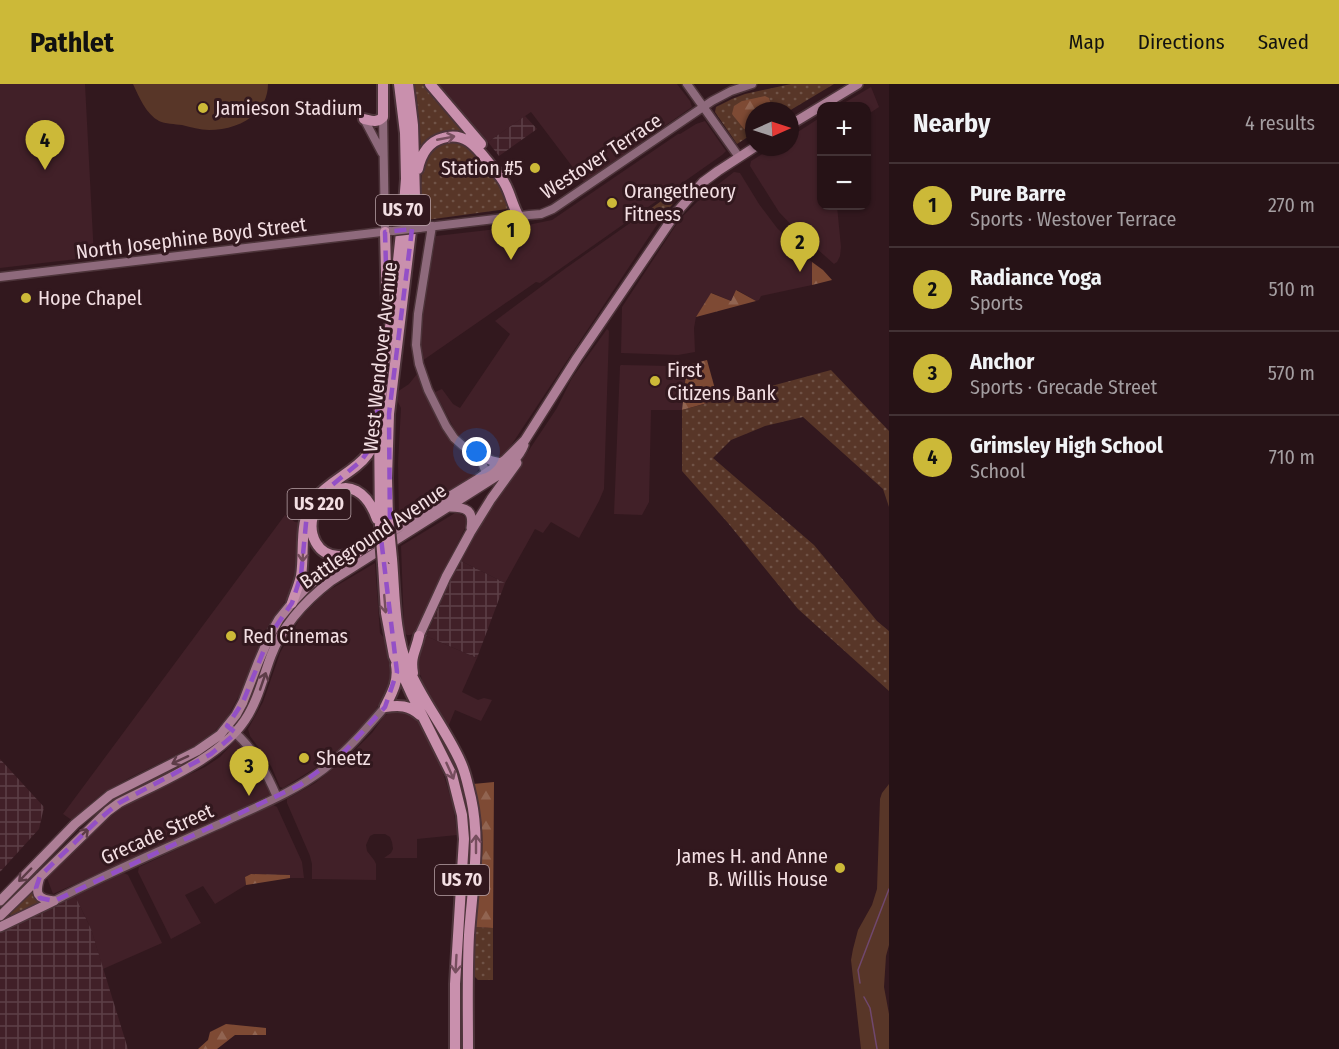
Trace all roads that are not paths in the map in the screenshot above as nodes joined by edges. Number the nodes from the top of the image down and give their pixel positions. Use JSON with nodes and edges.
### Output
{"nodes":[{"id":1,"x":383,"y":84,"type":"edge"},
{"id":2,"x":399,"y":84,"type":"edge"},
{"id":3,"x":408,"y":84,"type":"edge"},
{"id":4,"x":430,"y":84,"type":"edge"},
{"id":5,"x":687,"y":84,"type":"edge"},
{"id":6,"x":752,"y":84,"type":"edge"},
{"id":7,"x":858,"y":84,"type":"edge"},
{"id":8,"x":704,"y":107,"type":"junction"},
{"id":9,"x":383,"y":117,"type":"junction"},
{"id":10,"x":364,"y":119,"type":"joint"},
{"id":11,"x":799,"y":120,"type":"edge"},
{"id":12,"x":745,"y":153,"type":"edge"},
{"id":13,"x":739,"y":157,"type":"junction"},
{"id":14,"x":384,"y":160,"type":"junction"},
{"id":15,"x":416,"y":181,"type":"junction"},
{"id":16,"x":519,"y":217,"type":"junction"},
{"id":17,"x":432,"y":226,"type":"junction"},
{"id":18,"x":389,"y":231,"type":"junction"},
{"id":19,"x":0,"y":277,"type":"edge"},
{"id":20,"x":388,"y":336,"type":"junction"},
{"id":21,"x":384,"y":416,"type":"junction"},
{"id":22,"x":525,"y":440,"type":"junction"},
{"id":23,"x":521,"y":452,"type":"junction"},
{"id":24,"x":477,"y":454,"type":"junction"},
{"id":25,"x":501,"y":463,"type":"junction"},
{"id":26,"x":487,"y":477,"type":"junction"},
{"id":27,"x":490,"y":499,"type":"junction"},
{"id":28,"x":449,"y":507,"type":"junction"},
{"id":29,"x":380,"y":526,"type":"junction"},
{"id":30,"x":470,"y":533,"type":"junction"},
{"id":31,"x":357,"y":552,"type":"junction"},
{"id":32,"x":387,"y":561,"type":"junction"},
{"id":33,"x":292,"y":603,"type":"junction"},
{"id":34,"x":397,"y":621,"type":"junction"},
{"id":35,"x":419,"y":636,"type":"junction"},
{"id":36,"x":394,"y":656,"type":"junction"},
{"id":37,"x":414,"y":680,"type":"junction"},
{"id":38,"x":385,"y":707,"type":"junction"},
{"id":39,"x":424,"y":718,"type":"junction"},
{"id":40,"x":231,"y":729,"type":"junction"},
{"id":41,"x":278,"y":797,"type":"junction"},
{"id":42,"x":40,"y":876,"type":"junction"},
{"id":43,"x":0,"y":900,"type":"edge"},
{"id":44,"x":54,"y":900,"type":"junction"},
{"id":45,"x":0,"y":916,"type":"edge"},
{"id":46,"x":0,"y":927,"type":"edge"},
{"id":47,"x":457,"y":1049,"type":"edge"},
{"id":48,"x":468,"y":1049,"type":"edge"}],
"edges":[{"from":1,"to":9,"type":"highway"},
{"from":2,"to":20,"type":"highway","name":"West Wendover Avenue","number":"US 70"},
{"from":3,"to":15,"type":"highway","name":"West Wendover Avenue","number":"US 70"},
{"from":4,"to":16,"type":"highway"},
{"from":5,"to":8,"type":"main road"},
{"from":6,"to":8,"type":"main road","name":"Westover Terrace"},
{"from":7,"to":11,"type":"main road"},
{"from":8,"to":13,"type":"main road"},
{"from":8,"to":16,"type":"main road","name":"Westover Terrace"},
{"from":9,"to":10,"type":"highway"},
{"from":9,"to":14,"type":"main road"},
{"from":10,"to":14,"type":"main road"},
{"from":12,"to":13,"type":"main road","name":"Battleground Avenue","number":"US 220"},
{"from":13,"to":22,"type":"main road","name":"Battleground Avenue","number":"US 220"},
{"from":14,"to":18,"type":"main road"},
{"from":15,"to":16,"type":"highway","one_way":true},
{"from":15,"to":21,"type":"highway","name":"West Wendover Avenue","number":"US 70"},
{"from":16,"to":17,"type":"main road","name":"Westover Terrace"},
{"from":17,"to":18,"type":"main road","name":"Westover Terrace","bridge":true},
{"from":17,"to":24,"type":"main road"},
{"from":18,"to":19,"type":"main road","name":"North Josephine Boyd Street"},
{"from":18,"to":20,"type":"highway"},
{"from":20,"to":21,"type":"highway","name":"West Wendover Avenue","number":"US 70"},
{"from":21,"to":29,"type":"highway","name":"West Wendover Avenue","number":"US 70"},
{"from":21,"to":32,"type":"highway","name":"West Wendover Avenue","number":"US 70","bridge":true},
{"from":21,"to":33,"type":"highway","one_way":true},
{"from":22,"to":23,"type":"main road","name":"Battleground Avenue","number":"US 220"},
{"from":22,"to":25,"type":"main road","name":"Battleground Avenue","number":"US 220"},
{"from":23,"to":26,"type":"main road","name":"Battleground Avenue"},
{"from":23,"to":27,"type":"main road","number":"US 220"},
{"from":24,"to":25,"type":"main road"},
{"from":24,"to":26,"type":"main road"},
{"from":25,"to":26,"type":"main road","name":"Battleground Avenue","number":"US 220"},
{"from":26,"to":27,"type":"main road"},
{"from":26,"to":28,"type":"main road","name":"Battleground Avenue"},
{"from":26,"to":31,"type":"main road","name":"Battleground Avenue","number":"US 220"},
{"from":27,"to":30,"type":"main road","number":"US 220"},
{"from":28,"to":30,"type":"main road"},
{"from":40,"to":28,"type":"main road","name":"Battleground Avenue","one_way":true},
{"from":29,"to":31,"type":"highway","number":"US 220"},
{"from":29,"to":32,"type":"highway","name":"West Wendover Avenue","number":"US 70","bridge":true},
{"from":30,"to":35,"type":"main road","number":"US 220"},
{"from":31,"to":33,"type":"main road","name":"Battleground Avenue"},
{"from":32,"to":34,"type":"highway","name":"West Wendover Avenue","number":"US 70"},
{"from":32,"to":36,"type":"highway","name":"West Wendover Avenue","number":"US 70","one_way":true},
{"from":33,"to":40,"type":"main road","name":"Battleground Avenue"},
{"from":34,"to":35,"type":"highway"},
{"from":34,"to":37,"type":"highway","name":"West Wendover Avenue","number":"US 70"},
{"from":35,"to":37,"type":"highway","number":"US 220"},
{"from":36,"to":38,"type":"highway"},
{"from":36,"to":39,"type":"highway","name":"West Wendover Avenue","number":"US 70"},
{"from":48,"to":37,"type":"highway","name":"West Wendover Avenue","number":"US 70","one_way":true},
{"from":38,"to":39,"type":"highway"},
{"from":38,"to":41,"type":"main road","name":"Grecade Street"},
{"from":39,"to":47,"type":"highway","name":"West Wendover Avenue","number":"US 70","one_way":true},
{"from":40,"to":41,"type":"main road"},
{"from":42,"to":40,"type":"main road","name":"Battleground Avenue","one_way":true},
{"from":40,"to":43,"type":"main road","name":"Battleground Avenue","one_way":true},
{"from":41,"to":44,"type":"main road","name":"Grecade Street"},
{"from":42,"to":44,"type":"main road"},
{"from":42,"to":45,"type":"main road","name":"Battleground Avenue"},
{"from":44,"to":46,"type":"main road"}]}
